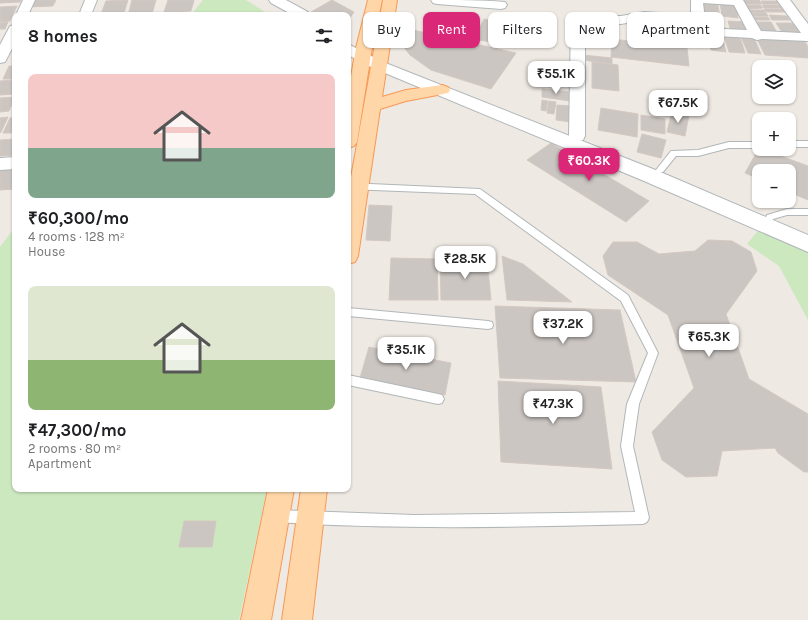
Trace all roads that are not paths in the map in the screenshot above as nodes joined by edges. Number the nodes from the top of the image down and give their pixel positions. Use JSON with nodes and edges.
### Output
{"nodes":[{"id":1,"x":29,"y":0,"type":"edge"},
{"id":2,"x":91,"y":0,"type":"edge"},
{"id":3,"x":375,"y":0,"type":"edge"},
{"id":4,"x":390,"y":0,"type":"edge"},
{"id":5,"x":437,"y":0,"type":"edge"},
{"id":6,"x":697,"y":0,"type":"edge"},
{"id":7,"x":708,"y":0,"type":"edge"},
{"id":8,"x":783,"y":0,"type":"edge"},
{"id":9,"x":738,"y":1,"type":"edge"},
{"id":10,"x":271,"y":2,"type":"edge"},
{"id":11,"x":501,"y":5,"type":"dead end"},
{"id":12,"x":23,"y":12,"type":"edge"},
{"id":13,"x":86,"y":12,"type":"edge"},
{"id":14,"x":283,"y":12,"type":"edge"},
{"id":15,"x":296,"y":12,"type":"edge"},
{"id":16,"x":808,"y":32,"type":"edge"},
{"id":17,"x":724,"y":34,"type":"edge"},
{"id":18,"x":12,"y":35,"type":"edge"},
{"id":19,"x":757,"y":36,"type":"junction"},
{"id":20,"x":808,"y":37,"type":"edge"},
{"id":21,"x":351,"y":43,"type":"edge"},
{"id":22,"x":7,"y":46,"type":"edge"},
{"id":23,"x":358,"y":51,"type":"edge"},
{"id":24,"x":0,"y":59,"type":"edge"},
{"id":25,"x":379,"y":61,"type":"junction"},
{"id":26,"x":442,"y":90,"type":"junction"},
{"id":27,"x":372,"y":107,"type":"junction"},
{"id":28,"x":351,"y":115,"type":"edge"},
{"id":29,"x":577,"y":136,"type":"junction"},
{"id":30,"x":752,"y":144,"type":"edge"},
{"id":31,"x":796,"y":144,"type":"edge"},
{"id":32,"x":808,"y":144,"type":"edge"},
{"id":33,"x":12,"y":163,"type":"edge"},
{"id":34,"x":0,"y":164,"type":"edge"},
{"id":35,"x":660,"y":170,"type":"junction"},
{"id":36,"x":354,"y":186,"type":"edge"},
{"id":37,"x":808,"y":212,"type":"edge"},
{"id":38,"x":351,"y":221,"type":"edge"},
{"id":39,"x":768,"y":222,"type":"junction"},
{"id":40,"x":808,"y":234,"type":"edge"},
{"id":41,"x":808,"y":244,"type":"edge"},
{"id":42,"x":351,"y":312,"type":"edge"},
{"id":43,"x":488,"y":325,"type":"dead end"},
{"id":44,"x":351,"y":381,"type":"edge"},
{"id":45,"x":438,"y":399,"type":"dead end"},
{"id":46,"x":280,"y":492,"type":"edge"},
{"id":47,"x":313,"y":492,"type":"edge"},
{"id":48,"x":276,"y":516,"type":"junction"},
{"id":49,"x":309,"y":518,"type":"junction"},
{"id":50,"x":256,"y":620,"type":"edge"},
{"id":51,"x":297,"y":620,"type":"edge"}],
"edges":[{"from":1,"to":12,"type":"street"},
{"from":2,"to":13,"type":"street"},
{"from":3,"to":23,"type":"main road"},
{"from":4,"to":25,"type":"main road"},
{"from":5,"to":11,"type":"street"},
{"from":6,"to":29,"type":"street"},
{"from":7,"to":9,"type":"street"},
{"from":8,"to":16,"type":"street"},
{"from":9,"to":19,"type":"street"},
{"from":10,"to":14,"type":"main road"},
{"from":10,"to":15,"type":"main road"},
{"from":17,"to":19,"type":"street"},
{"from":18,"to":22,"type":"street"},
{"from":19,"to":20,"type":"street"},
{"from":21,"to":23,"type":"main road"},
{"from":22,"to":24,"type":"street"},
{"from":23,"to":25,"type":"main road"},
{"from":23,"to":28,"type":"main road"},
{"from":25,"to":26,"type":"main road"},
{"from":25,"to":27,"type":"main road"},
{"from":25,"to":29,"type":"main road"},
{"from":26,"to":27,"type":"main road"},
{"from":26,"to":39,"type":"main road"},
{"from":27,"to":36,"type":"main road"},
{"from":29,"to":35,"type":"main road"},
{"from":30,"to":35,"type":"lane"},
{"from":31,"to":32,"type":"lane"},
{"from":33,"to":34,"type":"street"},
{"from":35,"to":39,"type":"main road"},
{"from":36,"to":38,"type":"main road"},
{"from":36,"to":49,"type":"lane"},
{"from":37,"to":39,"type":"lane"},
{"from":39,"to":40,"type":"main road"},
{"from":39,"to":41,"type":"main road"},
{"from":42,"to":43,"type":"lane"},
{"from":44,"to":45,"type":"lane"},
{"from":46,"to":48,"type":"main road"},
{"from":47,"to":49,"type":"main road"},
{"from":48,"to":49,"type":"lane"},
{"from":48,"to":50,"type":"main road"},
{"from":49,"to":51,"type":"main road"}]}
